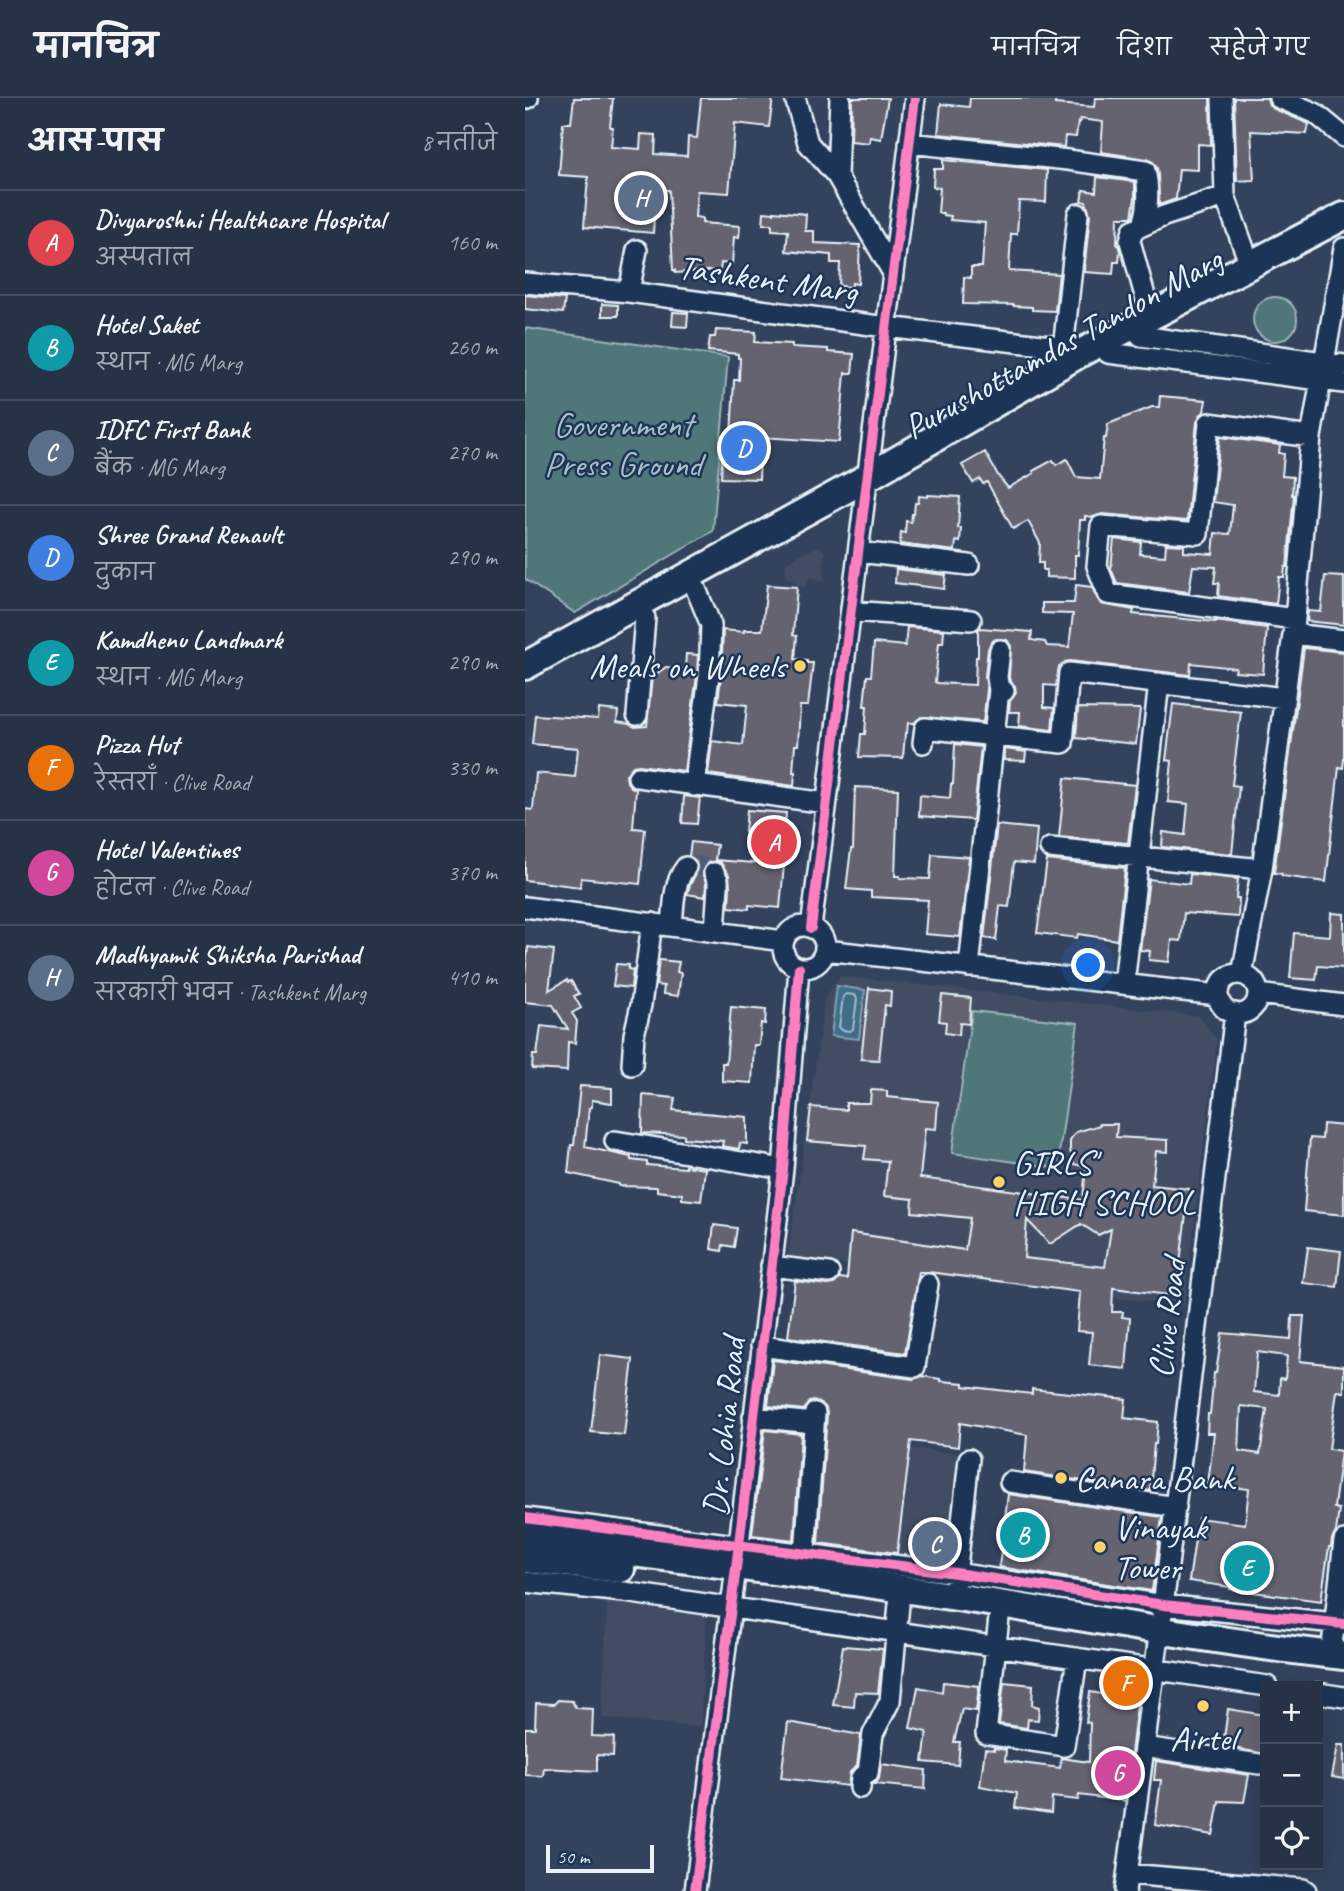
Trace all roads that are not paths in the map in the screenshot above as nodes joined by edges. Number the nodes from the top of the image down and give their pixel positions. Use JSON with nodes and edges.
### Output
{"nodes":[{"id":1,"x":795,"y":98,"type":"edge"},
{"id":2,"x":840,"y":98,"type":"edge"},
{"id":3,"x":915,"y":98,"type":"edge"},
{"id":4,"x":1222,"y":98,"type":"edge"},
{"id":5,"x":1279,"y":98,"type":"edge"},
{"id":6,"x":1344,"y":137,"type":"edge"},
{"id":7,"x":909,"y":143,"type":"junction"},
{"id":8,"x":837,"y":176,"type":"junction"},
{"id":9,"x":1225,"y":196,"type":"junction"},
{"id":10,"x":1077,"y":214,"type":"dead end"},
{"id":11,"x":1344,"y":216,"type":"edge"},
{"id":12,"x":1142,"y":226,"type":"junction"},
{"id":13,"x":1344,"y":233,"type":"edge"},
{"id":14,"x":1344,"y":248,"type":"edge"},
{"id":15,"x":637,"y":250,"type":"dead end"},
{"id":16,"x":1250,"y":265,"type":"junction"},
{"id":17,"x":893,"y":273,"type":"junction"},
{"id":18,"x":525,"y":283,"type":"edge"},
{"id":19,"x":629,"y":292,"type":"junction"},
{"id":20,"x":887,"y":327,"type":"junction"},
{"id":21,"x":1146,"y":327,"type":"junction"},
{"id":22,"x":1086,"y":351,"type":"junction"},
{"id":23,"x":1344,"y":365,"type":"edge"},
{"id":24,"x":1322,"y":371,"type":"junction"},
{"id":25,"x":1344,"y":383,"type":"edge"},
{"id":26,"x":1311,"y":438,"type":"junction"},
{"id":27,"x":867,"y":484,"type":"junction"},
{"id":28,"x":859,"y":552,"type":"junction"},
{"id":29,"x":969,"y":565,"type":"dead end"},
{"id":30,"x":696,"y":589,"type":"junction"},
{"id":31,"x":852,"y":611,"type":"junction"},
{"id":32,"x":645,"y":618,"type":"junction"},
{"id":33,"x":971,"y":620,"type":"dead end"},
{"id":34,"x":1294,"y":627,"type":"junction"},
{"id":35,"x":1344,"y":640,"type":"edge"},
{"id":36,"x":1000,"y":650,"type":"dead end"},
{"id":37,"x":525,"y":666,"type":"edge"},
{"id":38,"x":525,"y":682,"type":"edge"},
{"id":39,"x":1159,"y":683,"type":"junction"},
{"id":40,"x":1285,"y":698,"type":"junction"},
{"id":41,"x":637,"y":715,"type":"dead end"},
{"id":42,"x":994,"y":736,"type":"junction"},
{"id":43,"x":923,"y":743,"type":"dead end"},
{"id":44,"x":638,"y":777,"type":"dead end"},
{"id":45,"x":694,"y":786,"type":"junction"},
{"id":46,"x":826,"y":803,"type":"junction"},
{"id":47,"x":1050,"y":848,"type":"dead end"},
{"id":48,"x":1138,"y":857,"type":"junction"},
{"id":49,"x":686,"y":867,"type":"dead end"},
{"id":50,"x":1262,"y":869,"type":"junction"},
{"id":51,"x":714,"y":873,"type":"dead end"},
{"id":52,"x":525,"y":907,"type":"edge"},
{"id":53,"x":652,"y":923,"type":"junction"},
{"id":54,"x":672,"y":926,"type":"junction"},
{"id":55,"x":811,"y":928,"type":"junction"},
{"id":56,"x":715,"y":932,"type":"junction"},
{"id":57,"x":784,"y":941,"type":"junction"},
{"id":58,"x":825,"y":950,"type":"junction"},
{"id":59,"x":969,"y":967,"type":"junction"},
{"id":60,"x":799,"y":968,"type":"junction"},
{"id":61,"x":1243,"y":974,"type":"junction"},
{"id":62,"x":1124,"y":984,"type":"junction"},
{"id":63,"x":1258,"y":993,"type":"junction"},
{"id":64,"x":1218,"y":995,"type":"junction"},
{"id":65,"x":1344,"y":1005,"type":"edge"},
{"id":66,"x":1235,"y":1013,"type":"junction"},
{"id":67,"x":632,"y":1065,"type":"dead end"},
{"id":68,"x":615,"y":1141,"type":"dead end"},
{"id":69,"x":783,"y":1169,"type":"junction"},
{"id":70,"x":771,"y":1266,"type":"junction"},
{"id":71,"x":829,"y":1273,"type":"dead end"},
{"id":72,"x":928,"y":1284,"type":"dead end"},
{"id":73,"x":761,"y":1346,"type":"junction"},
{"id":74,"x":753,"y":1417,"type":"junction"},
{"id":75,"x":969,"y":1459,"type":"dead end"},
{"id":76,"x":1010,"y":1482,"type":"dead end"},
{"id":77,"x":1177,"y":1507,"type":"junction"},
{"id":78,"x":525,"y":1518,"type":"edge"},
{"id":79,"x":525,"y":1540,"type":"edge"},
{"id":80,"x":1344,"y":1541,"type":"edge"},
{"id":81,"x":805,"y":1554,"type":"junction"},
{"id":82,"x":525,"y":1559,"type":"edge"},
{"id":83,"x":737,"y":1564,"type":"junction"},
{"id":84,"x":525,"y":1582,"type":"edge"},
{"id":85,"x":955,"y":1585,"type":"junction"},
{"id":86,"x":899,"y":1604,"type":"junction"},
{"id":87,"x":731,"y":1608,"type":"junction"},
{"id":88,"x":999,"y":1618,"type":"junction"},
{"id":89,"x":1339,"y":1624,"type":"edge"},
{"id":90,"x":1161,"y":1626,"type":"junction"},
{"id":91,"x":898,"y":1632,"type":"junction"},
{"id":92,"x":996,"y":1647,"type":"junction"},
{"id":93,"x":1077,"y":1658,"type":"junction"},
{"id":94,"x":1340,"y":1659,"type":"edge"},
{"id":95,"x":1154,"y":1671,"type":"junction"},
{"id":96,"x":1260,"y":1685,"type":"edge"},
{"id":97,"x":1323,"y":1694,"type":"edge"},
{"id":98,"x":1344,"y":1697,"type":"edge"},
{"id":99,"x":1144,"y":1747,"type":"junction"},
{"id":100,"x":1259,"y":1765,"type":"dead end"},
{"id":101,"x":860,"y":1788,"type":"dead end"},
{"id":102,"x":1126,"y":1883,"type":"edge"},
{"id":103,"x":695,"y":1891,"type":"edge"},
{"id":104,"x":1306,"y":1891,"type":"edge"}],
"edges":[{"from":1,"to":8,"type":"street"},
{"from":2,"to":8,"type":"street"},
{"from":3,"to":7,"type":"street"},
{"from":4,"to":9,"type":"street"},
{"from":5,"to":6,"type":"street"},
{"from":7,"to":12,"type":"street"},
{"from":7,"to":17,"type":"street"},
{"from":8,"to":17,"type":"street"},
{"from":9,"to":12,"type":"street"},
{"from":9,"to":16,"type":"street"},
{"from":10,"to":22,"type":"street"},
{"from":11,"to":16,"type":"main road"},
{"from":12,"to":21,"type":"street"},
{"from":13,"to":21,"type":"main road","name":"Purushottamdas Tandon Marg"},
{"from":14,"to":24,"type":"street"},
{"from":15,"to":19,"type":"street"},
{"from":16,"to":21,"type":"main road"},
{"from":17,"to":20,"type":"street"},
{"from":18,"to":19,"type":"street","name":"Tashkent Marg"},
{"from":19,"to":20,"type":"street","name":"Tashkent Marg"},
{"from":20,"to":22,"type":"street","name":"Tashkent Marg"},
{"from":20,"to":27,"type":"street"},
{"from":21,"to":22,"type":"main road","name":"Purushottamdas Tandon Marg"},
{"from":21,"to":24,"type":"street","name":"Tashkent Marg"},
{"from":22,"to":24,"type":"street","name":"Tashkent Marg"},
{"from":22,"to":27,"type":"main road","name":"Purushottamdas Tandon Marg"},
{"from":23,"to":24,"type":"street","name":"Tashkent Marg"},
{"from":24,"to":25,"type":"street","name":"Tashkent Marg"},
{"from":24,"to":26,"type":"street"},
{"from":26,"to":34,"type":"street"},
{"from":26,"to":34,"type":"street"},
{"from":27,"to":28,"type":"street"},
{"from":27,"to":30,"type":"main road","name":"Purushottamdas Tandon Marg"},
{"from":27,"to":37,"type":"main road"},
{"from":28,"to":29,"type":"street"},
{"from":28,"to":31,"type":"street"},
{"from":30,"to":32,"type":"main road","name":"Purushottamdas Tandon Marg"},
{"from":30,"to":45,"type":"street"},
{"from":31,"to":33,"type":"street"},
{"from":31,"to":46,"type":"street"},
{"from":32,"to":38,"type":"main road","name":"Purushottamdas Tandon Marg"},
{"from":32,"to":41,"type":"street"},
{"from":34,"to":35,"type":"street"},
{"from":34,"to":40,"type":"street"},
{"from":36,"to":42,"type":"street"},
{"from":39,"to":40,"type":"street"},
{"from":39,"to":42,"type":"street"},
{"from":39,"to":48,"type":"street"},
{"from":40,"to":50,"type":"street"},
{"from":42,"to":43,"type":"street"},
{"from":42,"to":59,"type":"street"},
{"from":44,"to":45,"type":"street"},
{"from":45,"to":46,"type":"street"},
{"from":46,"to":55,"type":"street"},
{"from":47,"to":48,"type":"street"},
{"from":48,"to":50,"type":"street"},
{"from":48,"to":62,"type":"street"},
{"from":49,"to":54,"type":"street"},
{"from":50,"to":61,"type":"street"},
{"from":51,"to":56,"type":"street"},
{"from":52,"to":53,"type":"street"},
{"from":53,"to":54,"type":"street"},
{"from":53,"to":67,"type":"street"},
{"from":54,"to":56,"type":"street"},
{"from":55,"to":57,"type":"street"},
{"from":55,"to":58,"type":"street"},
{"from":56,"to":57,"type":"street"},
{"from":57,"to":60,"type":"street"},
{"from":58,"to":59,"type":"street"},
{"from":58,"to":60,"type":"street"},
{"from":59,"to":62,"type":"street"},
{"from":60,"to":69,"type":"street","name":"Dr. Lohia Road"},
{"from":61,"to":63,"type":"street"},
{"from":61,"to":64,"type":"street"},
{"from":62,"to":64,"type":"street"},
{"from":63,"to":65,"type":"street"},
{"from":63,"to":66,"type":"street"},
{"from":64,"to":66,"type":"street"},
{"from":66,"to":77,"type":"street","name":"Clive Road"},
{"from":68,"to":69,"type":"street"},
{"from":69,"to":70,"type":"street","name":"Dr. Lohia Road"},
{"from":70,"to":71,"type":"street"},
{"from":70,"to":73,"type":"street","name":"Dr. Lohia Road"},
{"from":72,"to":73,"type":"street"},
{"from":73,"to":74,"type":"street","name":"Dr. Lohia Road"},
{"from":74,"to":81,"type":"street"},
{"from":74,"to":83,"type":"street","name":"Dr. Lohia Road"},
{"from":75,"to":85,"type":"street"},
{"from":76,"to":77,"type":"street"},
{"from":77,"to":90,"type":"street","name":"Clive Road"},
{"from":78,"to":83,"type":"street"},
{"from":79,"to":83,"type":"main road"},
{"from":80,"to":89,"type":"street"},
{"from":81,"to":83,"type":"street"},
{"from":81,"to":85,"type":"street"},
{"from":82,"to":83,"type":"main road"},
{"from":83,"to":85,"type":"main road"},
{"from":83,"to":86,"type":"main road"},
{"from":83,"to":87,"type":"street","name":"Dr. Lohia Road"},
{"from":84,"to":87,"type":"street"},
{"from":85,"to":90,"type":"main road"},
{"from":86,"to":88,"type":"main road"},
{"from":86,"to":91,"type":"street"},
{"from":87,"to":91,"type":"street"},
{"from":87,"to":103,"type":"street","name":"Dr. Lohia Road"},
{"from":88,"to":90,"type":"main road"},
{"from":88,"to":92,"type":"street"},
{"from":89,"to":90,"type":"street"},
{"from":89,"to":94,"type":"street"},
{"from":90,"to":94,"type":"main road"},
{"from":90,"to":95,"type":"street","name":"Clive Road"},
{"from":91,"to":92,"type":"street"},
{"from":91,"to":101,"type":"street"},
{"from":92,"to":93,"type":"street"},
{"from":92,"to":93,"type":"street"},
{"from":93,"to":95,"type":"street"},
{"from":95,"to":96,"type":"street"},
{"from":95,"to":99,"type":"street","name":"Clive Road"},
{"from":97,"to":98,"type":"street"},
{"from":99,"to":100,"type":"street"},
{"from":99,"to":102,"type":"street","name":"Clive Road"},
{"from":102,"to":104,"type":"street"}]}
